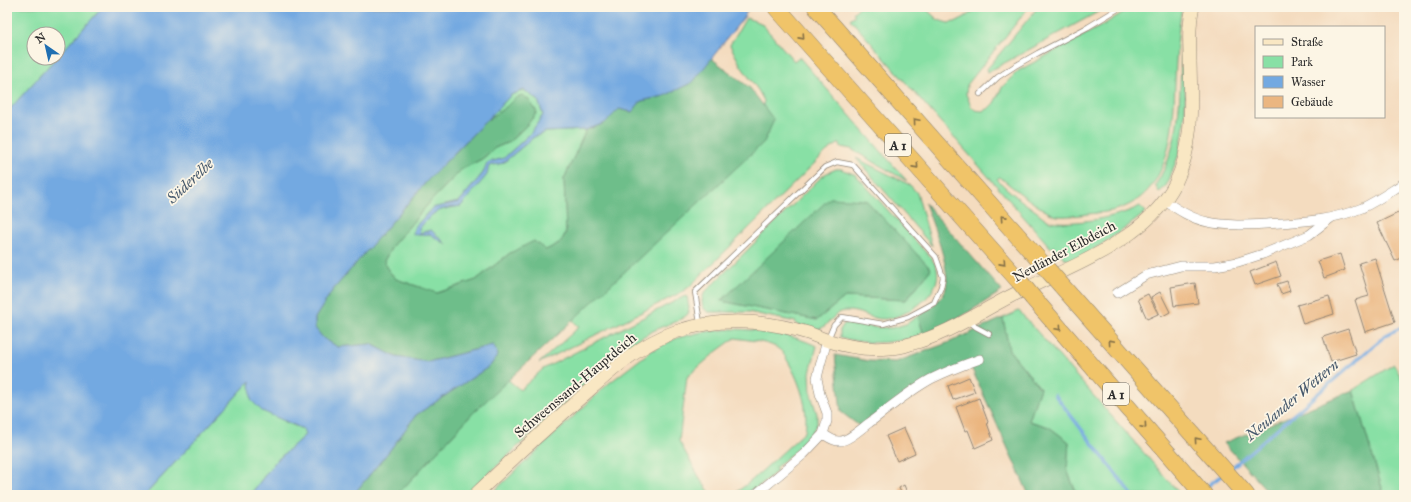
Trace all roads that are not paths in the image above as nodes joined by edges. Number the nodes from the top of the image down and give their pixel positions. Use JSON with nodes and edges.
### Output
{"nodes":[{"id":1,"x":776,"y":7,"type":"edge"},
{"id":2,"x":816,"y":7,"type":"edge"},
{"id":3,"x":1121,"y":7,"type":"edge"},
{"id":4,"x":1193,"y":7,"type":"edge"},
{"id":5,"x":980,"y":94,"type":"dead end"},
{"id":6,"x":1404,"y":183,"type":"edge"},
{"id":7,"x":1165,"y":201,"type":"junction"},
{"id":8,"x":1333,"y":217,"type":"junction"},
{"id":9,"x":1118,"y":293,"type":"dead end"},
{"id":10,"x":1007,"y":298,"type":"joint"},
{"id":11,"x":968,"y":320,"type":"junction"},
{"id":12,"x":700,"y":325,"type":"junction"},
{"id":13,"x":989,"y":334,"type":"dead end"},
{"id":14,"x":827,"y":340,"type":"junction"},
{"id":15,"x":980,"y":359,"type":"dead end"},
{"id":16,"x":824,"y":434,"type":"junction"},
{"id":17,"x":1241,"y":490,"type":"edge"},
{"id":18,"x":1202,"y":492,"type":"edge"},
{"id":19,"x":475,"y":495,"type":"edge"},
{"id":20,"x":755,"y":495,"type":"edge"}],
"edges":[{"from":1,"to":18,"type":"highway","number":"A 1","one_way":true,"bridge":true},
{"from":17,"to":2,"type":"highway","number":"A 1","one_way":true,"bridge":true},
{"from":3,"to":5,"type":"lane"},
{"from":4,"to":7,"type":"street","name":"Neuländer Elbdeich"},
{"from":6,"to":8,"type":"street"},
{"from":7,"to":8,"type":"street"},
{"from":7,"to":10,"type":"street","name":"Neuländer Elbdeich"},
{"from":8,"to":9,"type":"street"},
{"from":10,"to":11,"type":"street","name":"Schweenssand-Hauptdeich"},
{"from":11,"to":13,"type":"lane"},
{"from":11,"to":14,"type":"street","name":"Schweenssand-Hauptdeich"},
{"from":12,"to":14,"type":"street","name":"Schweenssand-Hauptdeich"},
{"from":12,"to":14,"type":"lane"},
{"from":12,"to":19,"type":"street","name":"Schweenssand-Hauptdeich"},
{"from":14,"to":16,"type":"street"},
{"from":15,"to":16,"type":"street"},
{"from":16,"to":20,"type":"street"}]}
